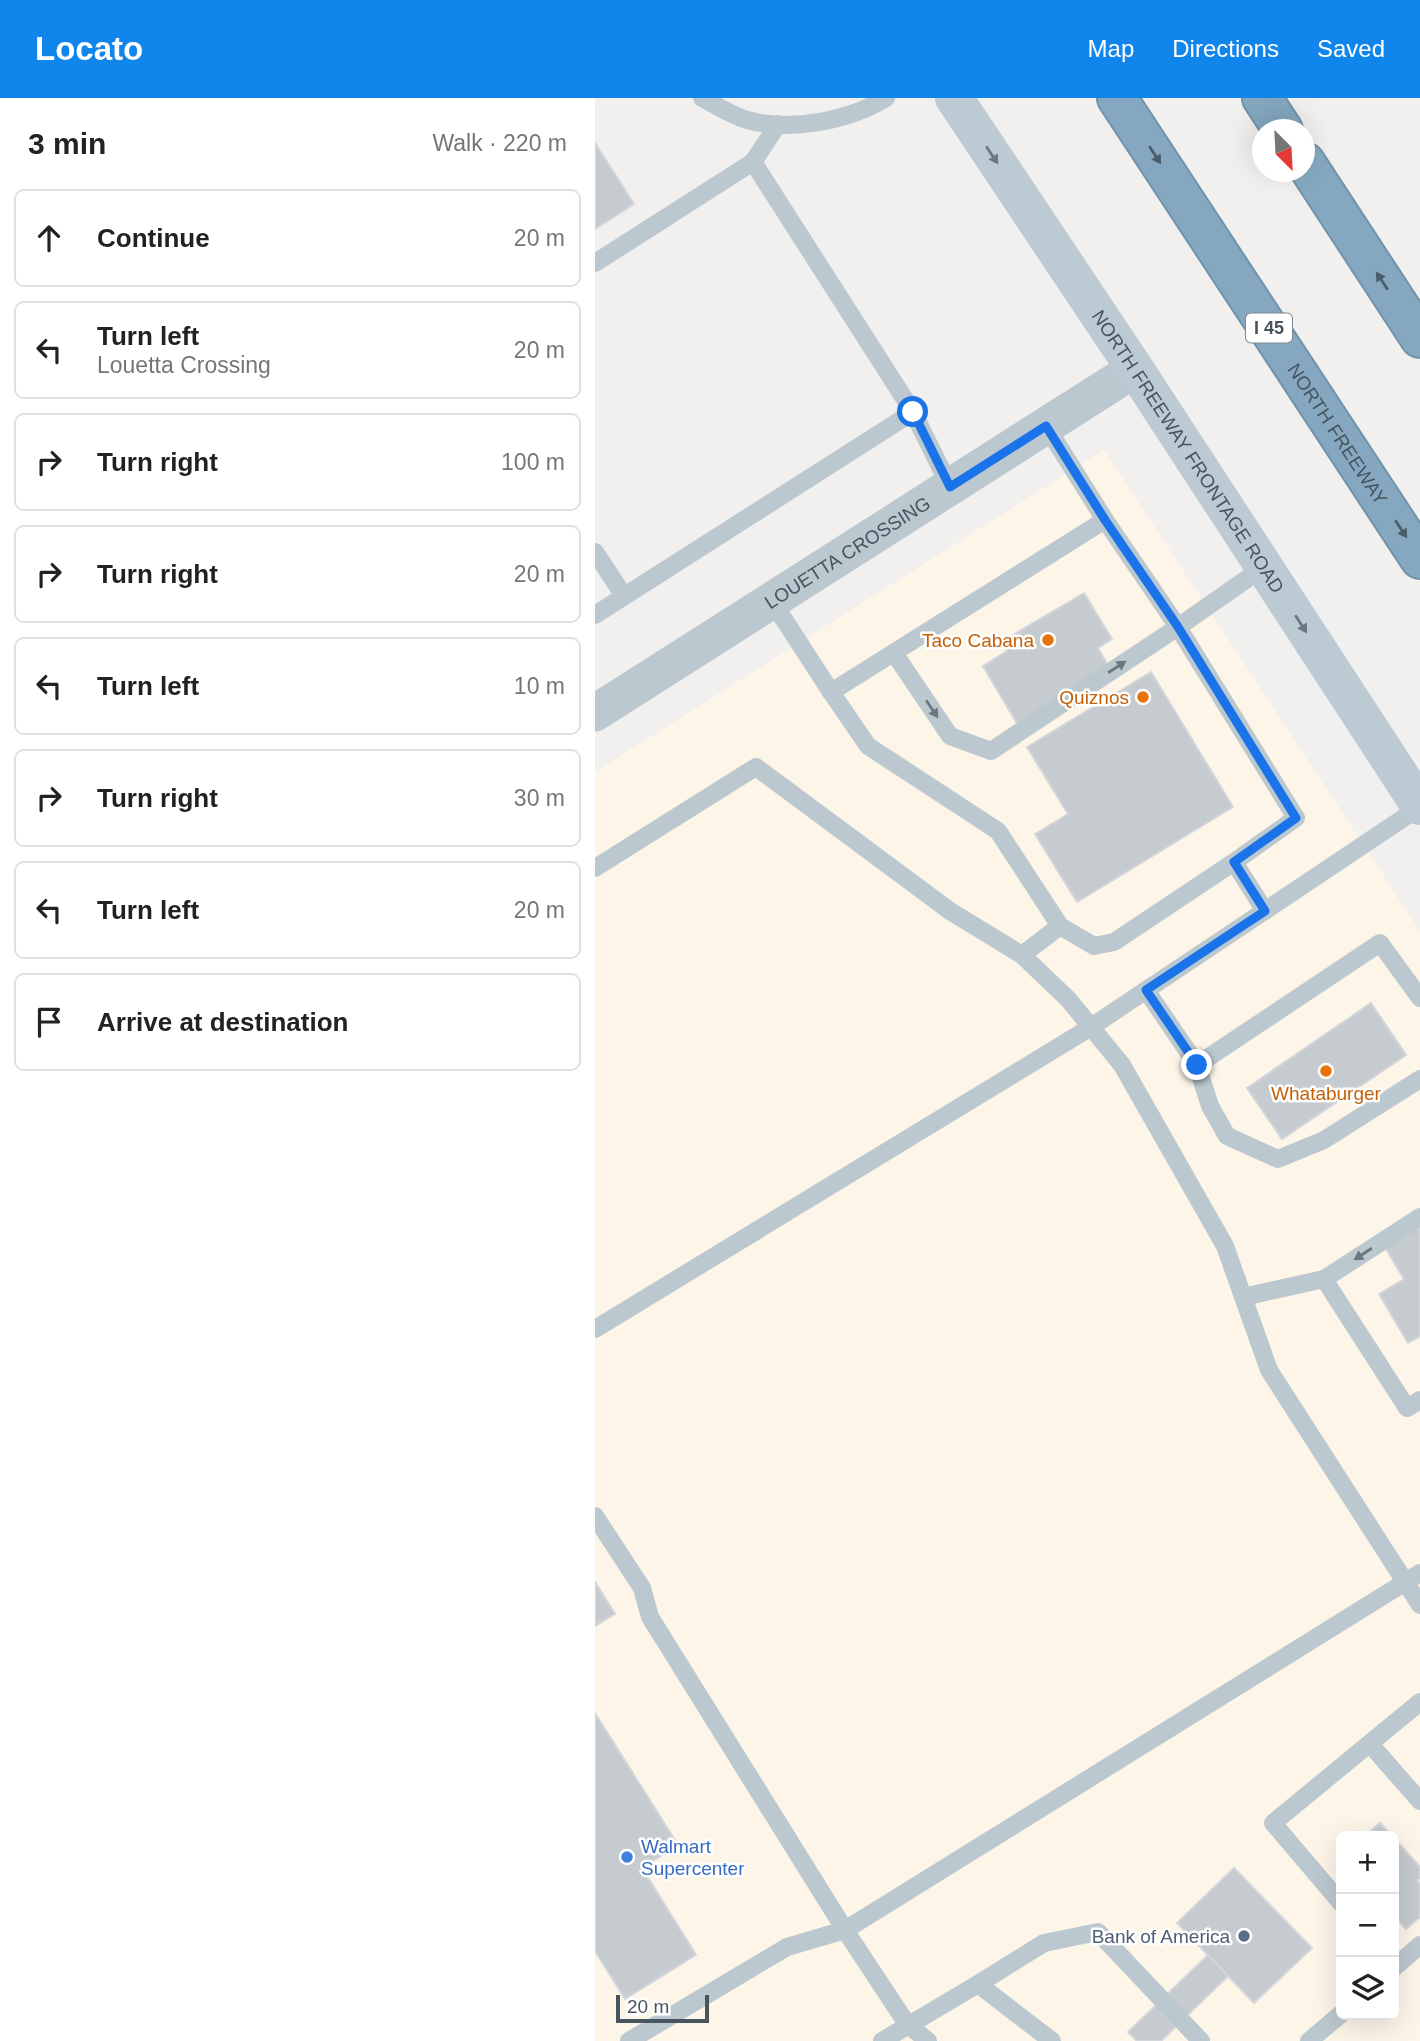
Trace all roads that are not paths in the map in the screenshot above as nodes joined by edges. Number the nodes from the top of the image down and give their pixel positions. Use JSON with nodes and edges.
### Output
{"nodes":[{"id":1,"x":702,"y":98,"type":"edge"},
{"id":2,"x":886,"y":98,"type":"edge"},
{"id":3,"x":954,"y":98,"type":"edge"},
{"id":4,"x":1117,"y":98,"type":"edge"},
{"id":5,"x":1262,"y":98,"type":"edge"},
{"id":6,"x":1276,"y":119,"type":"edge"},
{"id":7,"x":778,"y":124,"type":"junction"},
{"id":8,"x":753,"y":162,"type":"junction"},
{"id":9,"x":1315,"y":179,"type":"edge"},
{"id":10,"x":595,"y":264,"type":"edge"},
{"id":11,"x":1420,"y":338,"type":"edge"},
{"id":12,"x":1135,"y":369,"type":"junction"},
{"id":13,"x":913,"y":412,"type":"junction"},
{"id":14,"x":1046,"y":426,"type":"junction"},
{"id":15,"x":950,"y":487,"type":"junction"},
{"id":16,"x":1105,"y":520,"type":"junction"},
{"id":17,"x":595,"y":552,"type":"edge"},
{"id":18,"x":1420,"y":559,"type":"edge"},
{"id":19,"x":1264,"y":567,"type":"junction"},
{"id":20,"x":624,"y":596,"type":"junction"},
{"id":21,"x":772,"y":601,"type":"junction"},
{"id":22,"x":595,"y":615,"type":"edge"},
{"id":23,"x":1178,"y":627,"type":"junction"},
{"id":24,"x":894,"y":653,"type":"junction"},
{"id":25,"x":831,"y":692,"type":"junction"},
{"id":26,"x":595,"y":713,"type":"edge"},
{"id":27,"x":1420,"y":807,"type":"edge"},
{"id":28,"x":1234,"y":862,"type":"junction"},
{"id":29,"x":595,"y":868,"type":"edge"},
{"id":30,"x":1265,"y":911,"type":"junction"},
{"id":31,"x":1060,"y":926,"type":"junction"},
{"id":32,"x":1022,"y":955,"type":"junction"},
{"id":33,"x":1146,"y":990,"type":"junction"},
{"id":34,"x":1420,"y":998,"type":"edge"},
{"id":35,"x":1091,"y":1027,"type":"junction"},
{"id":36,"x":1197,"y":1065,"type":"junction"},
{"id":37,"x":1420,"y":1079,"type":"edge"},
{"id":38,"x":1420,"y":1217,"type":"edge"},
{"id":39,"x":1324,"y":1279,"type":"junction"},
{"id":40,"x":1243,"y":1297,"type":"junction"},
{"id":41,"x":595,"y":1329,"type":"edge"},
{"id":42,"x":1420,"y":1400,"type":"edge"},
{"id":43,"x":595,"y":1516,"type":"edge"},
{"id":44,"x":1413,"y":1578,"type":"edge"},
{"id":45,"x":1420,"y":1605,"type":"edge"},
{"id":46,"x":1420,"y":1702,"type":"edge"},
{"id":47,"x":1370,"y":1744,"type":"junction"},
{"id":48,"x":1420,"y":1801,"type":"edge"},
{"id":49,"x":1336,"y":1897,"type":"edge"},
{"id":50,"x":845,"y":1930,"type":"junction"},
{"id":51,"x":1420,"y":1945,"type":"edge"},
{"id":52,"x":1399,"y":1963,"type":"edge"},
{"id":53,"x":978,"y":1984,"type":"junction"},
{"id":54,"x":1336,"y":2018,"type":"edge"},
{"id":55,"x":907,"y":2024,"type":"junction"},
{"id":56,"x":629,"y":2041,"type":"edge"},
{"id":57,"x":881,"y":2041,"type":"edge"},
{"id":58,"x":928,"y":2041,"type":"edge"},
{"id":59,"x":1052,"y":2041,"type":"edge"},
{"id":60,"x":1201,"y":2041,"type":"edge"},
{"id":61,"x":1310,"y":2041,"type":"edge"}],
"edges":[{"from":1,"to":7,"type":"lane"},
{"from":2,"to":7,"type":"lane"},
{"from":3,"to":12,"type":"main road","name":"NORTH FREEWAY FRONTAGE ROAD","one_way":true},
{"from":4,"to":18,"type":"highway","name":"NORTH FREEWAY","number":"I 45","one_way":true},
{"from":5,"to":6,"type":"highway"},
{"from":7,"to":8,"type":"lane"},
{"from":8,"to":10,"type":"lane"},
{"from":8,"to":13,"type":"lane"},
{"from":11,"to":9,"type":"highway","one_way":true},
{"from":12,"to":14,"type":"street","name":"LOUETTA CROSSING"},
{"from":12,"to":19,"type":"main road","name":"NORTH FREEWAY FRONTAGE ROAD"},
{"from":13,"to":15,"type":"lane"},
{"from":13,"to":20,"type":"lane"},
{"from":14,"to":15,"type":"street","name":"LOUETTA CROSSING"},
{"from":14,"to":16,"type":"lane"},
{"from":15,"to":21,"type":"street","name":"LOUETTA CROSSING"},
{"from":16,"to":23,"type":"lane"},
{"from":16,"to":24,"type":"lane"},
{"from":17,"to":20,"type":"lane"},
{"from":19,"to":23,"type":"lane"},
{"from":19,"to":27,"type":"main road","name":"NORTH FREEWAY FRONTAGE ROAD","one_way":true},
{"from":20,"to":22,"type":"lane"},
{"from":21,"to":25,"type":"lane"},
{"from":21,"to":26,"type":"street","name":"LOUETTA CROSSING"},
{"from":24,"to":23,"type":"lane","one_way":true},
{"from":23,"to":28,"type":"lane"},
{"from":24,"to":25,"type":"lane"},
{"from":25,"to":31,"type":"lane"},
{"from":27,"to":30,"type":"lane"},
{"from":28,"to":30,"type":"lane"},
{"from":28,"to":31,"type":"lane"},
{"from":29,"to":32,"type":"lane"},
{"from":30,"to":33,"type":"lane"},
{"from":31,"to":32,"type":"lane"},
{"from":32,"to":35,"type":"lane"},
{"from":33,"to":35,"type":"lane"},
{"from":33,"to":36,"type":"lane"},
{"from":34,"to":36,"type":"lane"},
{"from":35,"to":40,"type":"lane"},
{"from":35,"to":41,"type":"lane"},
{"from":36,"to":37,"type":"lane"},
{"from":38,"to":39,"type":"lane","one_way":true},
{"from":39,"to":40,"type":"lane"},
{"from":39,"to":42,"type":"lane"},
{"from":40,"to":44,"type":"lane"},
{"from":43,"to":50,"type":"lane"},
{"from":44,"to":45,"type":"lane"},
{"from":44,"to":50,"type":"lane"},
{"from":46,"to":47,"type":"lane"},
{"from":47,"to":48,"type":"lane"},
{"from":47,"to":49,"type":"lane"},
{"from":50,"to":55,"type":"lane"},
{"from":50,"to":56,"type":"lane"},
{"from":51,"to":52,"type":"lane"},
{"from":53,"to":55,"type":"lane"},
{"from":53,"to":59,"type":"lane"},
{"from":53,"to":60,"type":"lane"},
{"from":54,"to":61,"type":"lane"},
{"from":55,"to":57,"type":"lane"},
{"from":55,"to":58,"type":"lane"}]}
